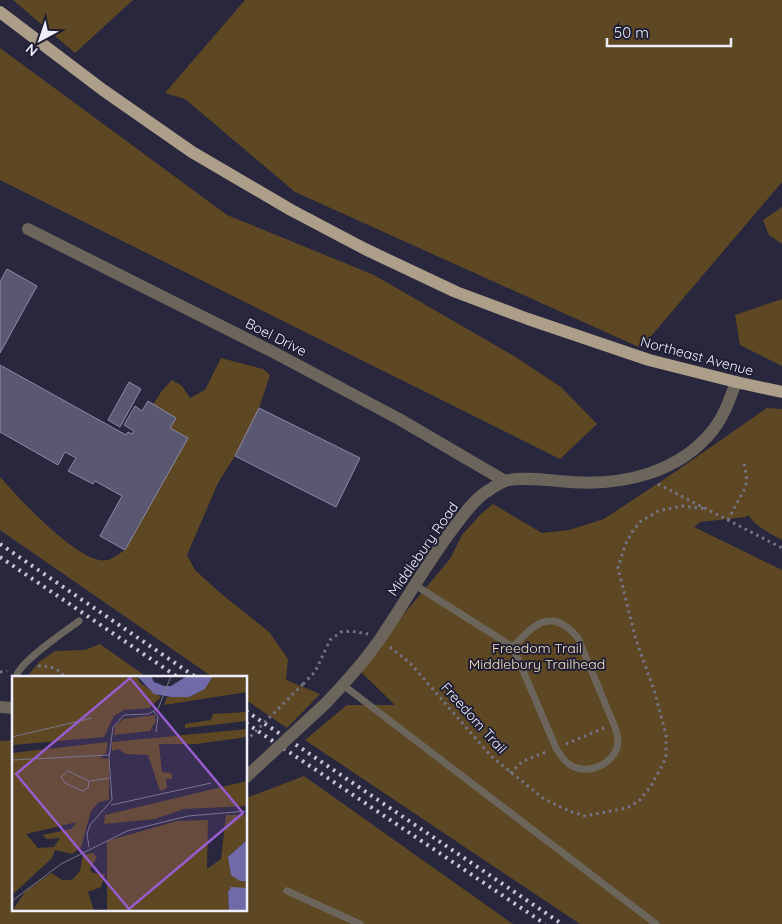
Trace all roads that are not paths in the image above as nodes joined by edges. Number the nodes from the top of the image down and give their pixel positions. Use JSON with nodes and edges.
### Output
{"nodes":[{"id":1,"x":0,"y":12,"type":"edge"},
{"id":2,"x":28,"y":229,"type":"dead end"},
{"id":3,"x":736,"y":382,"type":"junction"},
{"id":4,"x":782,"y":392,"type":"edge"},
{"id":5,"x":506,"y":481,"type":"junction"},
{"id":6,"x":415,"y":585,"type":"junction"},
{"id":7,"x":79,"y":621,"type":"dead end"},
{"id":8,"x":513,"y":647,"type":"junction"},
{"id":9,"x":16,"y":676,"type":"edge"},
{"id":10,"x":343,"y":686,"type":"junction"},
{"id":11,"x":248,"y":775,"type":"edge"},
{"id":12,"x":287,"y":891,"type":"dead end"},
{"id":13,"x":360,"y":924,"type":"edge"},
{"id":14,"x":656,"y":924,"type":"edge"}],
"edges":[{"from":1,"to":3,"type":"main road","name":"Northeast Avenue"},
{"from":2,"to":5,"type":"street","name":"Boel Drive"},
{"from":3,"to":4,"type":"main road","name":"Northeast Avenue"},
{"from":3,"to":5,"type":"street","name":"Middlebury Road"},
{"from":5,"to":6,"type":"street","name":"Middlebury Road"},
{"from":6,"to":8,"type":"lane"},
{"from":6,"to":10,"type":"street","name":"Middlebury Road"},
{"from":7,"to":9,"type":"lane"},
{"from":8,"to":8,"type":"lane"},
{"from":10,"to":11,"type":"street","name":"Middlebury Road","bridge":true},
{"from":10,"to":14,"type":"lane"},
{"from":12,"to":13,"type":"lane"}]}
